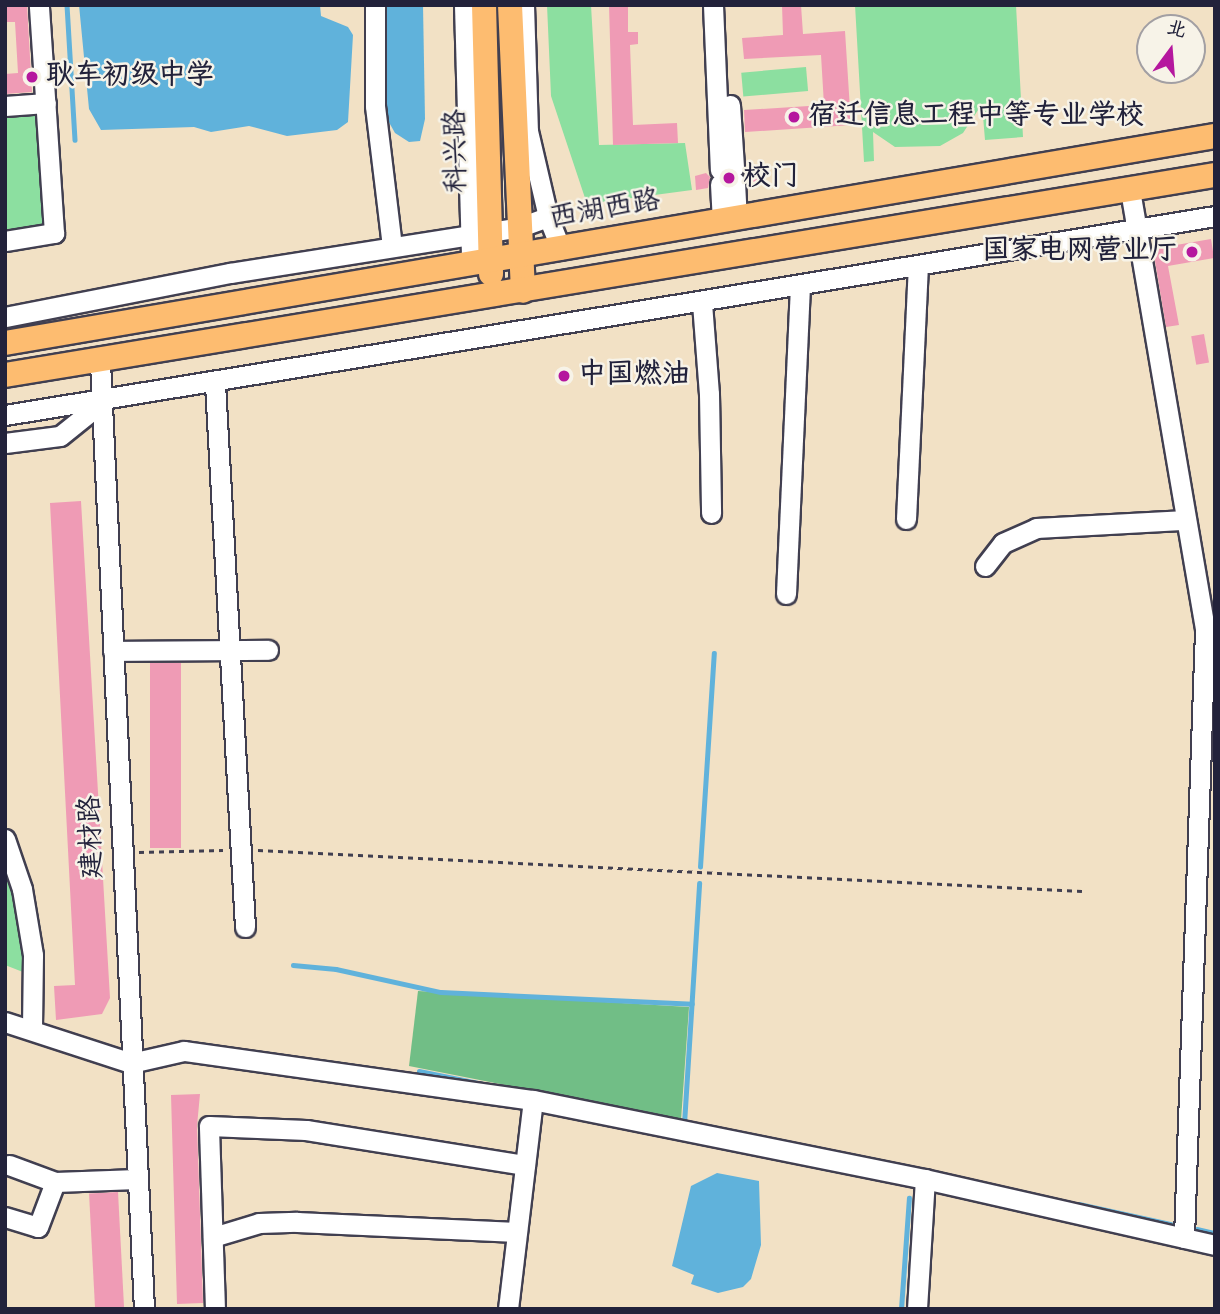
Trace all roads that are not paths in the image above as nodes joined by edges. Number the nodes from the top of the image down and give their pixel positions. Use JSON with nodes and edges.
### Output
{"nodes":[{"id":1,"x":39,"y":5,"type":"edge"},
{"id":2,"x":375,"y":5,"type":"edge"},
{"id":3,"x":464,"y":5,"type":"edge"},
{"id":4,"x":484,"y":5,"type":"edge"},
{"id":5,"x":510,"y":5,"type":"edge"},
{"id":6,"x":524,"y":5,"type":"edge"},
{"id":7,"x":713,"y":5,"type":"edge"},
{"id":8,"x":725,"y":5,"type":"edge"},
{"id":9,"x":5,"y":100,"type":"edge"},
{"id":10,"x":46,"y":101,"type":"junction"},
{"id":11,"x":5,"y":106,"type":"edge"},
{"id":12,"x":1215,"y":136,"type":"edge"},
{"id":13,"x":1215,"y":175,"type":"edge"},
{"id":14,"x":727,"y":176,"type":"junction"},
{"id":15,"x":1130,"y":190,"type":"junction"},
{"id":16,"x":1215,"y":216,"type":"edge"},
{"id":17,"x":548,"y":217,"type":"junction"},
{"id":18,"x":729,"y":220,"type":"junction"},
{"id":19,"x":520,"y":227,"type":"junction"},
{"id":20,"x":1136,"y":230,"type":"junction"},
{"id":21,"x":480,"y":232,"type":"junction"},
{"id":22,"x":5,"y":241,"type":"edge"},
{"id":23,"x":392,"y":247,"type":"junction"},
{"id":24,"x":561,"y":248,"type":"junction"},
{"id":25,"x":521,"y":255,"type":"junction"},
{"id":26,"x":481,"y":261,"type":"junction"},
{"id":27,"x":918,"y":267,"type":"junction"},
{"id":28,"x":800,"y":286,"type":"junction"},
{"id":29,"x":523,"y":291,"type":"junction"},
{"id":30,"x":493,"y":295,"type":"junction"},
{"id":31,"x":702,"y":303,"type":"junction"},
{"id":32,"x":5,"y":317,"type":"edge"},
{"id":33,"x":5,"y":343,"type":"edge"},
{"id":34,"x":100,"y":362,"type":"junction"},
{"id":35,"x":5,"y":375,"type":"edge"},
{"id":36,"x":215,"y":384,"type":"junction"},
{"id":37,"x":102,"y":403,"type":"junction"},
{"id":38,"x":5,"y":415,"type":"edge"},
{"id":39,"x":5,"y":443,"type":"edge"},
{"id":40,"x":711,"y":513,"type":"dead end"},
{"id":41,"x":906,"y":519,"type":"dead end"},
{"id":42,"x":1186,"y":520,"type":"junction"},
{"id":43,"x":985,"y":566,"type":"dead end"},
{"id":44,"x":786,"y":594,"type":"dead end"},
{"id":45,"x":1210,"y":630,"type":"edge"},
{"id":46,"x":268,"y":650,"type":"dead end"},
{"id":47,"x":113,"y":651,"type":"junction"},
{"id":48,"x":230,"y":651,"type":"junction"},
{"id":49,"x":5,"y":839,"type":"edge"},
{"id":50,"x":246,"y":927,"type":"dead end"},
{"id":51,"x":5,"y":1022,"type":"edge"},
{"id":52,"x":32,"y":1031,"type":"junction"},
{"id":53,"x":131,"y":1063,"type":"junction"},
{"id":54,"x":533,"y":1101,"type":"junction"},
{"id":55,"x":9,"y":1165,"type":"dead end"},
{"id":56,"x":525,"y":1166,"type":"junction"},
{"id":57,"x":137,"y":1179,"type":"junction"},
{"id":58,"x":925,"y":1179,"type":"junction"},
{"id":59,"x":55,"y":1182,"type":"junction"},
{"id":60,"x":5,"y":1217,"type":"edge"},
{"id":61,"x":517,"y":1231,"type":"junction"},
{"id":62,"x":213,"y":1237,"type":"junction"},
{"id":63,"x":1184,"y":1238,"type":"junction"},
{"id":64,"x":1215,"y":1245,"type":"edge"},
{"id":65,"x":144,"y":1309,"type":"edge"},
{"id":66,"x":215,"y":1309,"type":"edge"},
{"id":67,"x":509,"y":1309,"type":"edge"},
{"id":68,"x":917,"y":1309,"type":"edge"}],
"edges":[{"from":1,"to":10,"type":"street"},
{"from":2,"to":23,"type":"street"},
{"from":3,"to":21,"type":"street"},
{"from":4,"to":21,"type":"main road","name":"科兴路"},
{"from":5,"to":19,"type":"main road","name":"科兴路"},
{"from":6,"to":17,"type":"street"},
{"from":7,"to":14,"type":"street"},
{"from":8,"to":14,"type":"street"},
{"from":9,"to":10,"type":"street"},
{"from":10,"to":11,"type":"street"},
{"from":10,"to":22,"type":"street"},
{"from":12,"to":18,"type":"main road","name":"西湖西路"},
{"from":13,"to":15,"type":"main road"},
{"from":14,"to":18,"type":"street"},
{"from":15,"to":20,"type":"street"},
{"from":15,"to":29,"type":"main road"},
{"from":16,"to":20,"type":"street"},
{"from":17,"to":19,"type":"street"},
{"from":17,"to":24,"type":"street"},
{"from":18,"to":24,"type":"main road","name":"西湖西路"},
{"from":19,"to":21,"type":"street"},
{"from":19,"to":25,"type":"main road","name":"科兴路"},
{"from":20,"to":27,"type":"street"},
{"from":20,"to":42,"type":"street"},
{"from":21,"to":23,"type":"street"},
{"from":21,"to":26,"type":"main road","name":"科兴路"},
{"from":23,"to":32,"type":"street"},
{"from":24,"to":25,"type":"main road","name":"西湖西路"},
{"from":25,"to":26,"type":"main road","name":"西湖西路"},
{"from":25,"to":29,"type":"main road","name":"科兴路"},
{"from":26,"to":30,"type":"main road","name":"科兴路"},
{"from":26,"to":33,"type":"main road","name":"西湖西路"},
{"from":27,"to":28,"type":"street"},
{"from":27,"to":41,"type":"street"},
{"from":28,"to":31,"type":"street"},
{"from":28,"to":44,"type":"street"},
{"from":29,"to":30,"type":"main road"},
{"from":30,"to":34,"type":"main road"},
{"from":31,"to":36,"type":"street"},
{"from":31,"to":40,"type":"street"},
{"from":34,"to":35,"type":"main road"},
{"from":34,"to":37,"type":"street","name":"建材路"},
{"from":36,"to":37,"type":"street"},
{"from":36,"to":48,"type":"street"},
{"from":37,"to":38,"type":"street"},
{"from":37,"to":39,"type":"street"},
{"from":37,"to":47,"type":"street","name":"建材路"},
{"from":42,"to":43,"type":"street"},
{"from":42,"to":45,"type":"street"},
{"from":45,"to":63,"type":"street"},
{"from":46,"to":48,"type":"street"},
{"from":47,"to":48,"type":"street"},
{"from":47,"to":53,"type":"street","name":"建材路"},
{"from":48,"to":50,"type":"street"},
{"from":49,"to":52,"type":"street"},
{"from":51,"to":52,"type":"street"},
{"from":52,"to":53,"type":"street"},
{"from":53,"to":54,"type":"street"},
{"from":53,"to":57,"type":"street","name":"建材路"},
{"from":54,"to":56,"type":"street"},
{"from":54,"to":58,"type":"street"},
{"from":55,"to":59,"type":"street"},
{"from":56,"to":61,"type":"street"},
{"from":56,"to":62,"type":"street"},
{"from":57,"to":59,"type":"street"},
{"from":57,"to":65,"type":"street","name":"建材路"},
{"from":58,"to":63,"type":"street"},
{"from":58,"to":68,"type":"street"},
{"from":59,"to":60,"type":"street"},
{"from":61,"to":62,"type":"street"},
{"from":61,"to":67,"type":"street"},
{"from":62,"to":66,"type":"street"},
{"from":63,"to":64,"type":"street"}]}
